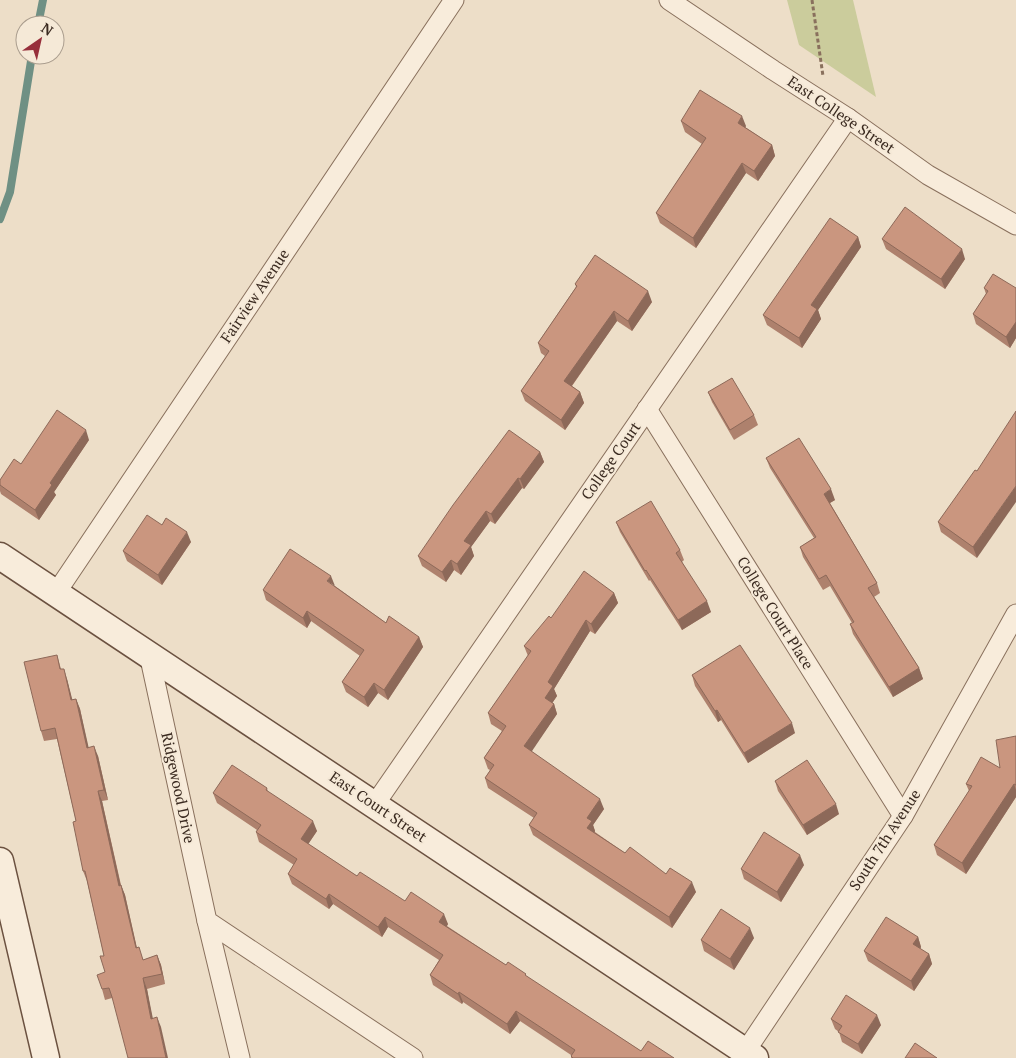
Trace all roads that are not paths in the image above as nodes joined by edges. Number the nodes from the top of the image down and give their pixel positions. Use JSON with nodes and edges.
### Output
{"nodes":[{"id":1,"x":454,"y":0,"type":"edge"},
{"id":2,"x":669,"y":0,"type":"edge"},
{"id":3,"x":848,"y":118,"type":"junction"},
{"id":4,"x":1016,"y":225,"type":"edge"},
{"id":5,"x":647,"y":409,"type":"junction"},
{"id":6,"x":0,"y":556,"type":"edge"},
{"id":7,"x":56,"y":593,"type":"junction"},
{"id":8,"x":1016,"y":614,"type":"edge"},
{"id":9,"x":149,"y":654,"type":"junction"},
{"id":10,"x":375,"y":804,"type":"junction"},
{"id":11,"x":903,"y":816,"type":"junction"},
{"id":12,"x":0,"y":861,"type":"edge"},
{"id":13,"x":207,"y":921,"type":"junction"},
{"id":14,"x":747,"y":1056,"type":"edge"},
{"id":15,"x":46,"y":1058,"type":"edge"},
{"id":16,"x":240,"y":1058,"type":"edge"},
{"id":17,"x":413,"y":1058,"type":"edge"}],
"edges":[{"from":1,"to":7,"type":"street","name":"Fairview Avenue"},
{"from":2,"to":3,"type":"street","name":"East College Street"},
{"from":3,"to":4,"type":"street","name":"East College Street"},
{"from":3,"to":5,"type":"street","name":"College Court"},
{"from":5,"to":10,"type":"street","name":"College Court"},
{"from":5,"to":11,"type":"street","name":"College Court Place"},
{"from":6,"to":7,"type":"street","name":"East Court Street"},
{"from":7,"to":9,"type":"street","name":"East Court Street"},
{"from":8,"to":11,"type":"street","name":"South 7th Avenue"},
{"from":9,"to":10,"type":"street","name":"East Court Street"},
{"from":9,"to":13,"type":"street","name":"Ridgewood Drive"},
{"from":10,"to":14,"type":"street","name":"East Court Street"},
{"from":11,"to":14,"type":"street","name":"South 7th Avenue"},
{"from":12,"to":15,"type":"street"},
{"from":13,"to":16,"type":"street","name":"Ridgewood Drive"},
{"from":13,"to":17,"type":"street"}]}
